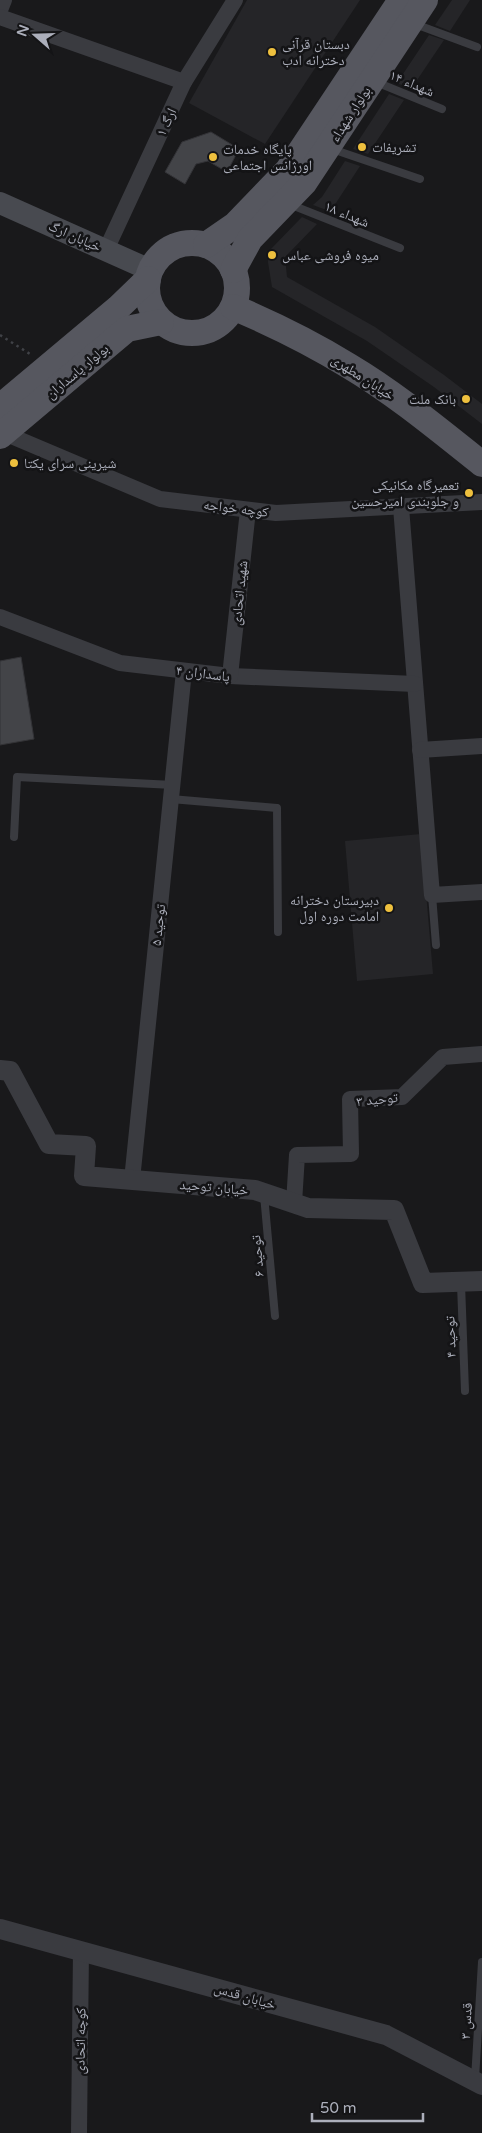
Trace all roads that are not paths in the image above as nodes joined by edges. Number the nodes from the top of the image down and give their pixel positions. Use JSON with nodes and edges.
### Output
{"nodes":[{"id":1,"x":4,"y":0,"type":"edge"},
{"id":2,"x":235,"y":0,"type":"edge"},
{"id":3,"x":425,"y":0,"type":"edge"},
{"id":4,"x":0,"y":10,"type":"edge"},
{"id":5,"x":406,"y":11,"type":"edge"},
{"id":6,"x":0,"y":17,"type":"edge"},
{"id":7,"x":478,"y":47,"type":"dead end"},
{"id":8,"x":372,"y":80,"type":"junction"},
{"id":9,"x":184,"y":82,"type":"junction"},
{"id":10,"x":442,"y":109,"type":"dead end"},
{"id":11,"x":327,"y":148,"type":"junction"},
{"id":12,"x":420,"y":179,"type":"dead end"},
{"id":13,"x":285,"y":202,"type":"junction"},
{"id":14,"x":0,"y":203,"type":"edge"},
{"id":15,"x":206,"y":245,"type":"junction"},
{"id":16,"x":400,"y":248,"type":"dead end"},
{"id":17,"x":106,"y":250,"type":"junction"},
{"id":18,"x":233,"y":270,"type":"junction"},
{"id":19,"x":149,"y":274,"type":"junction"},
{"id":20,"x":233,"y":307,"type":"junction"},
{"id":21,"x":161,"y":322,"type":"junction"},
{"id":22,"x":0,"y":407,"type":"edge"},
{"id":23,"x":2,"y":434,"type":"edge"},
{"id":24,"x":482,"y":464,"type":"edge"},
{"id":25,"x":482,"y":502,"type":"edge"},
{"id":26,"x":402,"y":507,"type":"junction"},
{"id":27,"x":248,"y":510,"type":"junction"},
{"id":28,"x":0,"y":617,"type":"edge"},
{"id":29,"x":184,"y":671,"type":"junction"},
{"id":30,"x":230,"y":676,"type":"junction"},
{"id":31,"x":415,"y":684,"type":"junction"},
{"id":32,"x":482,"y":746,"type":"edge"},
{"id":33,"x":420,"y":750,"type":"junction"},
{"id":34,"x":172,"y":792,"type":"junction"},
{"id":35,"x":14,"y":837,"type":"dead end"},
{"id":36,"x":482,"y":892,"type":"edge"},
{"id":37,"x":432,"y":895,"type":"junction"},
{"id":38,"x":278,"y":932,"type":"dead end"},
{"id":39,"x":436,"y":945,"type":"dead end"},
{"id":40,"x":482,"y":1054,"type":"edge"},
{"id":41,"x":0,"y":1070,"type":"edge"},
{"id":42,"x":132,"y":1180,"type":"junction"},
{"id":43,"x":264,"y":1193,"type":"junction"},
{"id":44,"x":294,"y":1203,"type":"junction"},
{"id":45,"x":482,"y":1281,"type":"edge"},
{"id":46,"x":460,"y":1282,"type":"junction"},
{"id":47,"x":275,"y":1316,"type":"dead end"},
{"id":48,"x":465,"y":1391,"type":"dead end"},
{"id":49,"x":0,"y":1928,"type":"edge"},
{"id":50,"x":81,"y":1950,"type":"junction"},
{"id":51,"x":482,"y":1962,"type":"edge"},
{"id":52,"x":478,"y":2083,"type":"edge"},
{"id":53,"x":79,"y":2133,"type":"edge"}],
"edges":[{"from":1,"to":4,"type":"street"},
{"from":2,"to":9,"type":"street","name":"ارگ ۱"},
{"from":3,"to":5,"type":"main road","name":"بولوار شهداء"},
{"from":5,"to":7,"type":"lane"},
{"from":5,"to":8,"type":"main road","name":"بولوار شهداء"},
{"from":5,"to":15,"type":"main road","name":"بولوار شهداء"},
{"from":6,"to":9,"type":"street"},
{"from":8,"to":10,"type":"lane","name":"شهداء ۱۴"},
{"from":8,"to":11,"type":"main road","name":"بولوار شهداء"},
{"from":9,"to":17,"type":"street","name":"ارگ ۱"},
{"from":11,"to":12,"type":"lane"},
{"from":11,"to":13,"type":"main road","name":"بولوار شهداء"},
{"from":13,"to":16,"type":"lane","name":"شهداء ۱۸"},
{"from":13,"to":18,"type":"main road","name":"بولوار شهداء"},
{"from":14,"to":17,"type":"main road","name":"خیابان ارگ"},
{"from":15,"to":18,"type":"main road"},
{"from":15,"to":19,"type":"main road"},
{"from":17,"to":19,"type":"main road","name":"خیابان ارگ"},
{"from":18,"to":20,"type":"main road"},
{"from":19,"to":21,"type":"main road"},
{"from":19,"to":22,"type":"main road","name":"بولوار پاسداران"},
{"from":20,"to":21,"type":"main road"},
{"from":20,"to":24,"type":"main road","name":"خیابان مطهری"},
{"from":21,"to":23,"type":"main road","name":"بولوار پاسداران"},
{"from":23,"to":27,"type":"street","name":"کوچه خواجه"},
{"from":25,"to":26,"type":"street","name":"کوچه خواجه"},
{"from":26,"to":27,"type":"street","name":"کوچه خواجه"},
{"from":26,"to":31,"type":"street"},
{"from":27,"to":30,"type":"street","name":"شهید اتحادی"},
{"from":28,"to":29,"type":"street","name":"پاسداران ۴"},
{"from":29,"to":30,"type":"street","name":"پاسداران ۴"},
{"from":29,"to":34,"type":"street","name":"توحید ۵"},
{"from":30,"to":31,"type":"street","name":"پاسداران ۴"},
{"from":31,"to":33,"type":"street"},
{"from":32,"to":33,"type":"street"},
{"from":33,"to":37,"type":"street"},
{"from":34,"to":35,"type":"lane"},
{"from":34,"to":38,"type":"lane"},
{"from":34,"to":42,"type":"street","name":"توحید ۵"},
{"from":36,"to":37,"type":"street"},
{"from":37,"to":39,"type":"lane"},
{"from":40,"to":44,"type":"street","name":"توحید ۳"},
{"from":41,"to":42,"type":"street","name":"خیابان توحید"},
{"from":42,"to":43,"type":"street","name":"خیابان توحید"},
{"from":43,"to":44,"type":"street","name":"خیابان توحید"},
{"from":43,"to":47,"type":"lane","name":"توحید ۶"},
{"from":44,"to":46,"type":"street","name":"خیابان توحید"},
{"from":45,"to":46,"type":"street","name":"خیابان توحید"},
{"from":46,"to":48,"type":"lane","name":"توحید ۴"},
{"from":49,"to":50,"type":"street","name":"خیابان قدس"},
{"from":50,"to":52,"type":"street","name":"خیابان قدس"},
{"from":50,"to":53,"type":"street","name":"کوچه اتحادی"},
{"from":51,"to":52,"type":"lane","name":"قدس ۳"}]}
